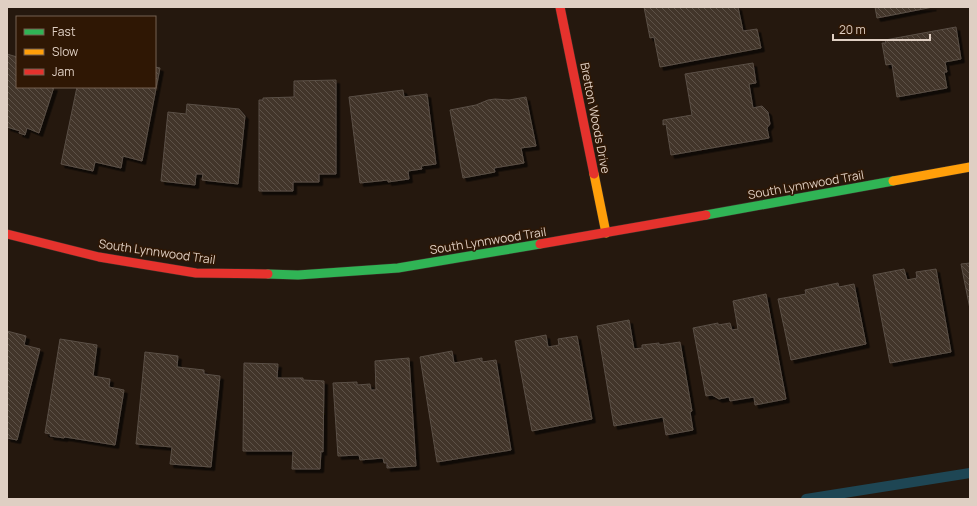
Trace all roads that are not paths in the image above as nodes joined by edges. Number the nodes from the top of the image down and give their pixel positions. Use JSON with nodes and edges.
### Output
{"nodes":[{"id":1,"x":560,"y":7,"type":"edge"},
{"id":2,"x":970,"y":167,"type":"edge"},
{"id":3,"x":606,"y":233,"type":"junction"},
{"id":4,"x":7,"y":234,"type":"edge"}],
"edges":[{"from":1,"to":3,"type":"street","name":"Bretton Woods Drive"},
{"from":2,"to":3,"type":"street","name":"South Lynnwood Trail"},
{"from":3,"to":4,"type":"street","name":"South Lynnwood Trail"}]}
